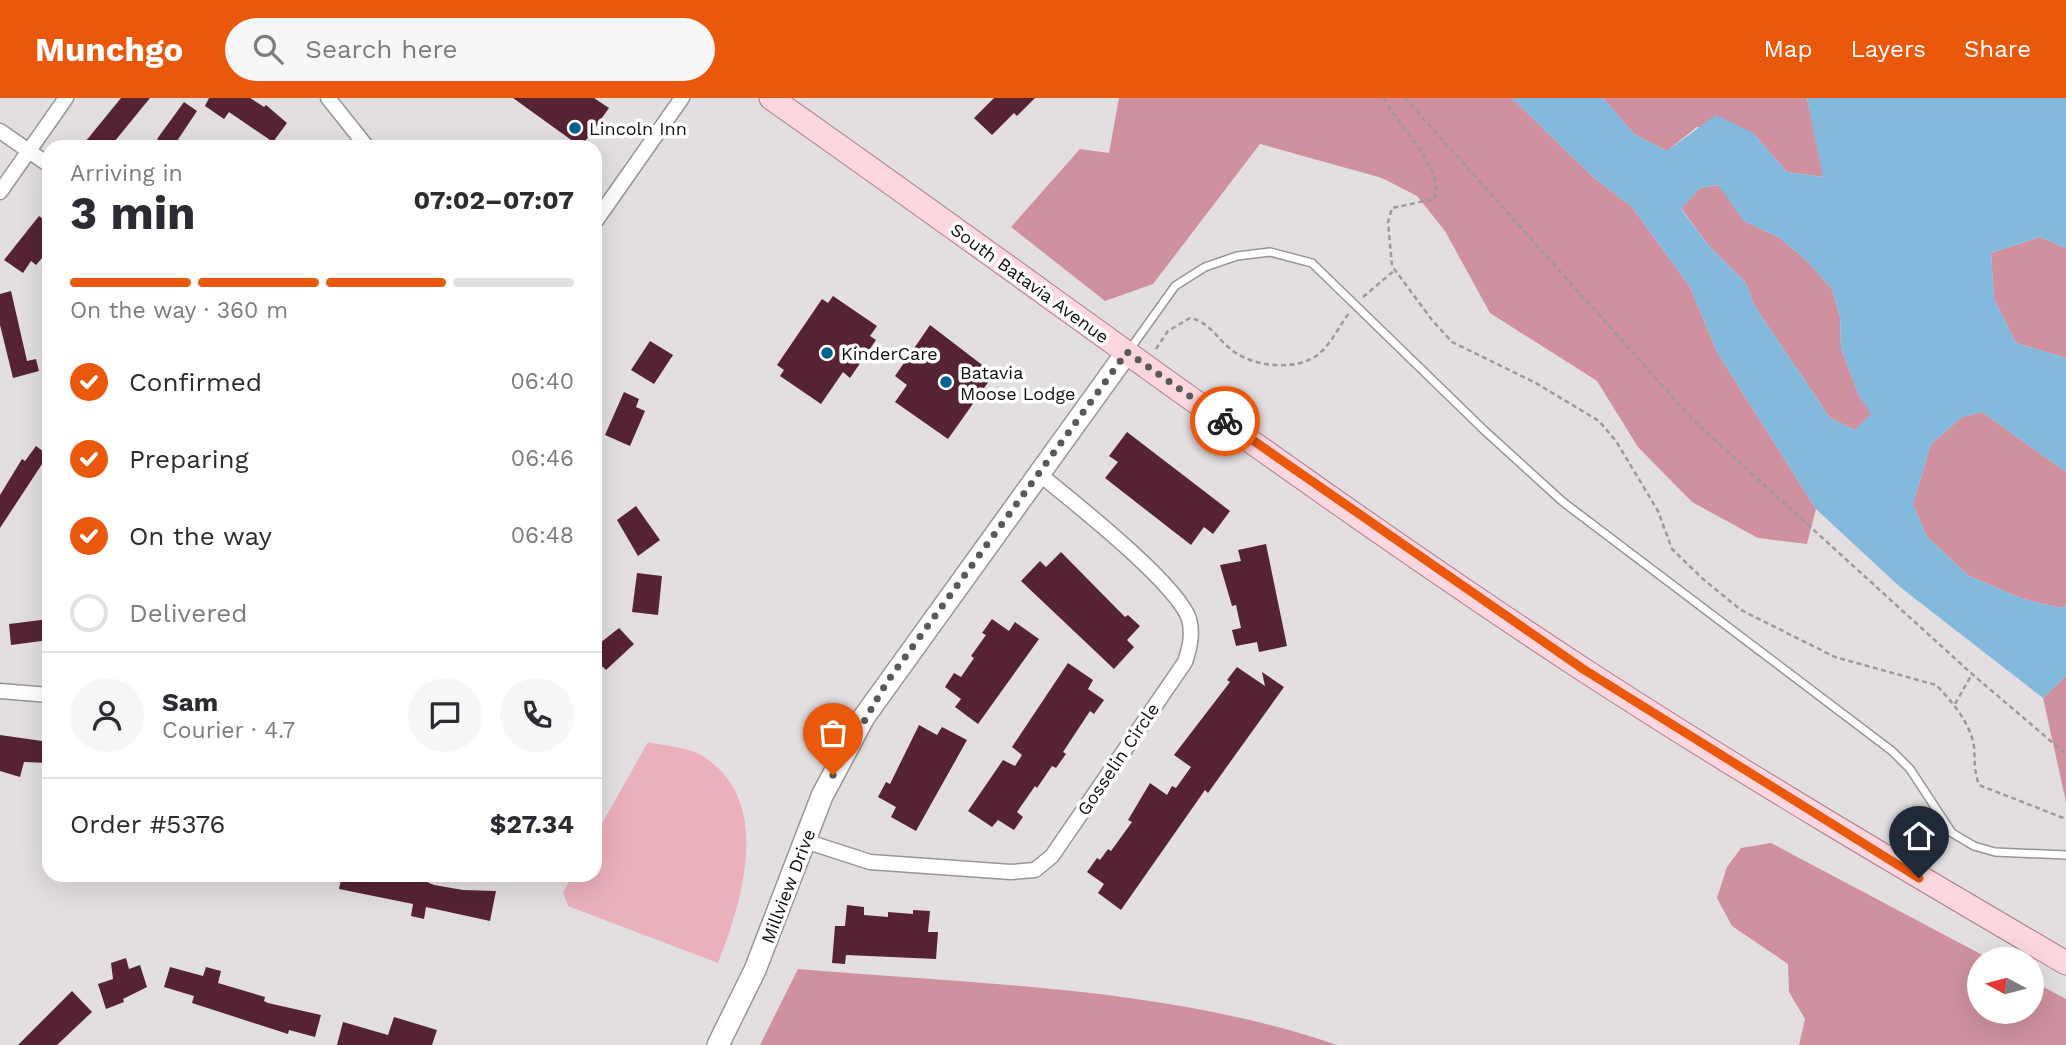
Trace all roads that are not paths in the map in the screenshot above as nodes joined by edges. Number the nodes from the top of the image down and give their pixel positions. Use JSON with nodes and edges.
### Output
{"nodes":[{"id":1,"x":66,"y":98,"type":"edge"},
{"id":2,"x":328,"y":98,"type":"edge"},
{"id":3,"x":682,"y":98,"type":"edge"},
{"id":4,"x":771,"y":98,"type":"edge"},
{"id":5,"x":0,"y":131,"type":"edge"},
{"id":6,"x":361,"y":140,"type":"edge"},
{"id":7,"x":28,"y":151,"type":"junction"},
{"id":8,"x":42,"y":160,"type":"edge"},
{"id":9,"x":0,"y":192,"type":"edge"},
{"id":10,"x":602,"y":212,"type":"edge"},
{"id":11,"x":1127,"y":352,"type":"junction"},
{"id":12,"x":1038,"y":473,"type":"junction"},
{"id":13,"x":0,"y":691,"type":"edge"},
{"id":14,"x":42,"y":694,"type":"edge"},
{"id":15,"x":805,"y":841,"type":"junction"},
{"id":16,"x":2066,"y":855,"type":"edge"},
{"id":17,"x":2066,"y":962,"type":"edge"},
{"id":18,"x":718,"y":1045,"type":"edge"}],
"edges":[{"from":1,"to":7,"type":"street"},
{"from":2,"to":6,"type":"street"},
{"from":3,"to":10,"type":"street"},
{"from":4,"to":11,"type":"main road","name":"South Batavia Avenue"},
{"from":5,"to":7,"type":"street"},
{"from":7,"to":8,"type":"street"},
{"from":7,"to":9,"type":"street"},
{"from":11,"to":12,"type":"street","name":"Millview Drive"},
{"from":11,"to":16,"type":"lane"},
{"from":11,"to":17,"type":"main road","name":"South Batavia Avenue"},
{"from":12,"to":15,"type":"street","name":"Millview Drive"},
{"from":12,"to":15,"type":"street","name":"Gosselin Circle"},
{"from":13,"to":14,"type":"street"},
{"from":15,"to":18,"type":"street","name":"Millview Drive"}]}
